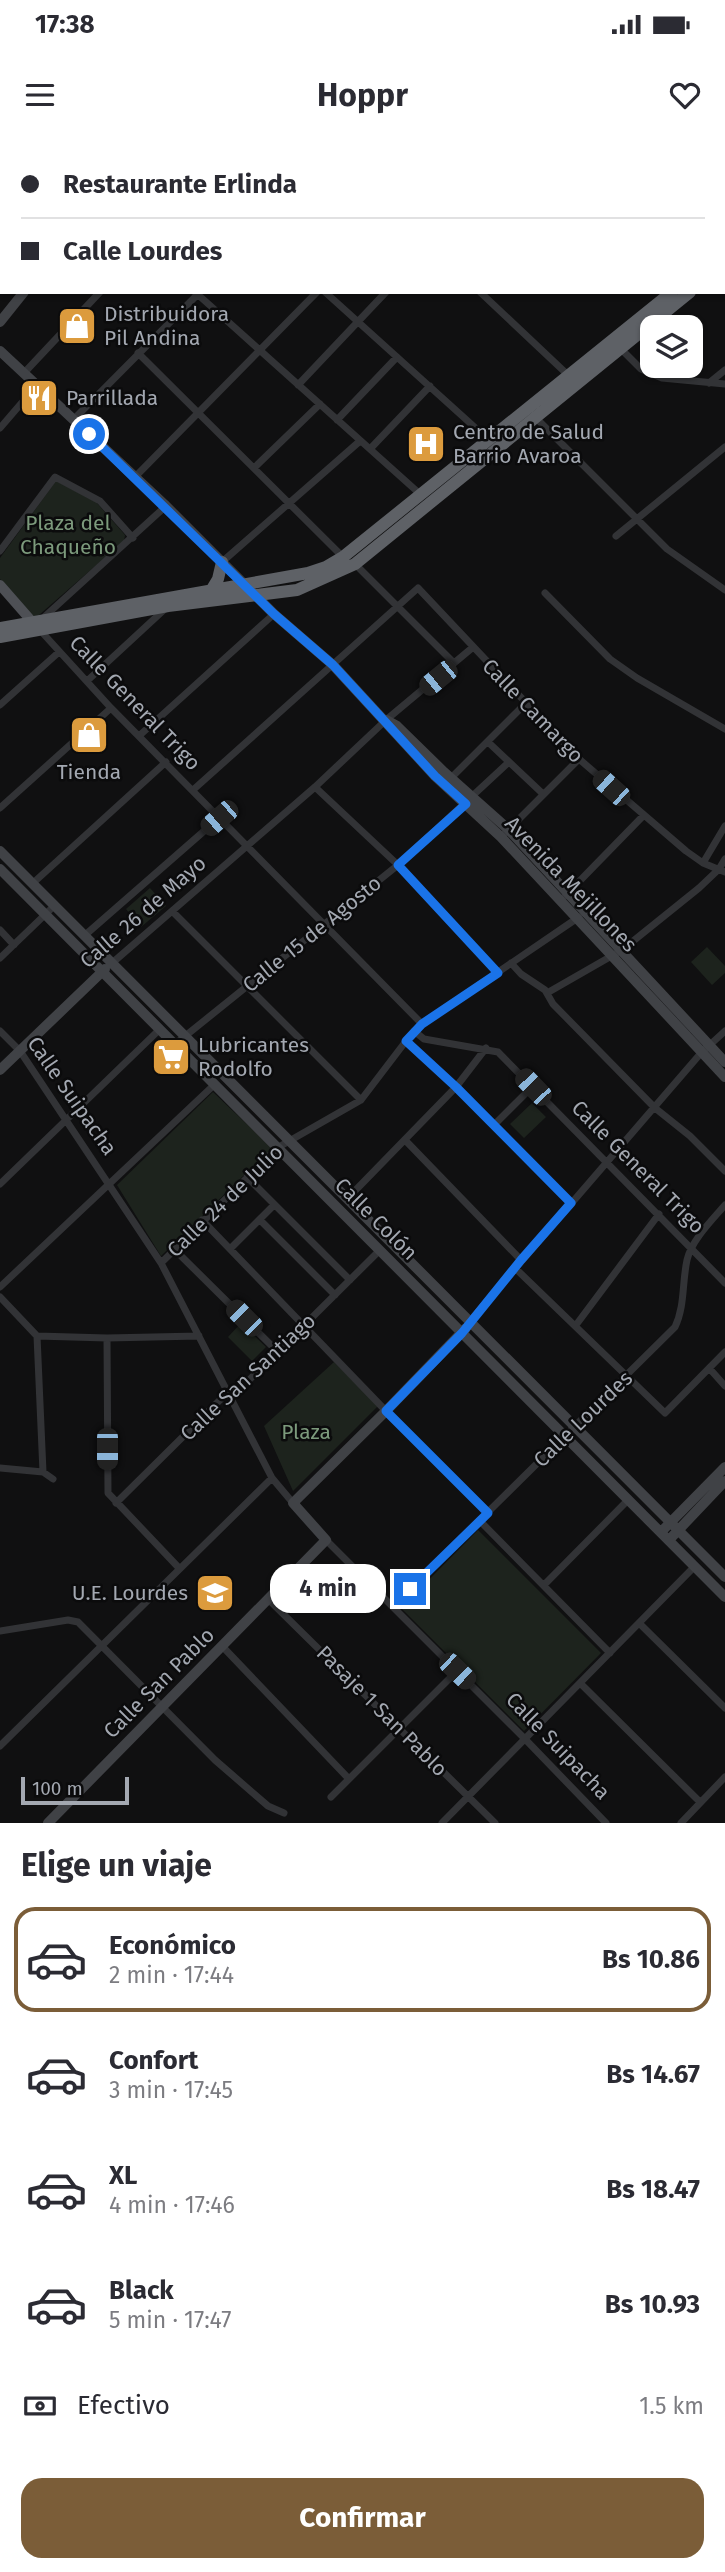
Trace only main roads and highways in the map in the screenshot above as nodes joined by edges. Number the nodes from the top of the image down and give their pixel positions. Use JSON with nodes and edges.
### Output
{"nodes":[{"id":1,"x":669,"y":294,"type":"edge"},
{"id":2,"x":688,"y":294,"type":"edge"},
{"id":3,"x":493,"y":444,"type":"junction"},
{"id":4,"x":349,"y":561,"type":"junction"},
{"id":5,"x":222,"y":562,"type":"road end"},
{"id":6,"x":0,"y":585,"type":"edge"},
{"id":7,"x":212,"y":589,"type":"junction"},
{"id":8,"x":37,"y":623,"type":"junction"},
{"id":9,"x":0,"y":628,"type":"edge"},
{"id":10,"x":0,"y":637,"type":"edge"}],
"edges":[{"from":1,"to":3,"type":"highway"},
{"from":2,"to":3,"type":"highway"},
{"from":3,"to":4,"type":"highway"},
{"from":3,"to":4,"type":"highway"},
{"from":4,"to":7,"type":"highway"},
{"from":4,"to":8,"type":"highway"},
{"from":5,"to":7,"type":"highway"},
{"from":6,"to":8,"type":"main road","name":"Calle General Trigo"},
{"from":7,"to":8,"type":"highway"},
{"from":8,"to":9,"type":"highway"},
{"from":8,"to":10,"type":"highway"}]}
